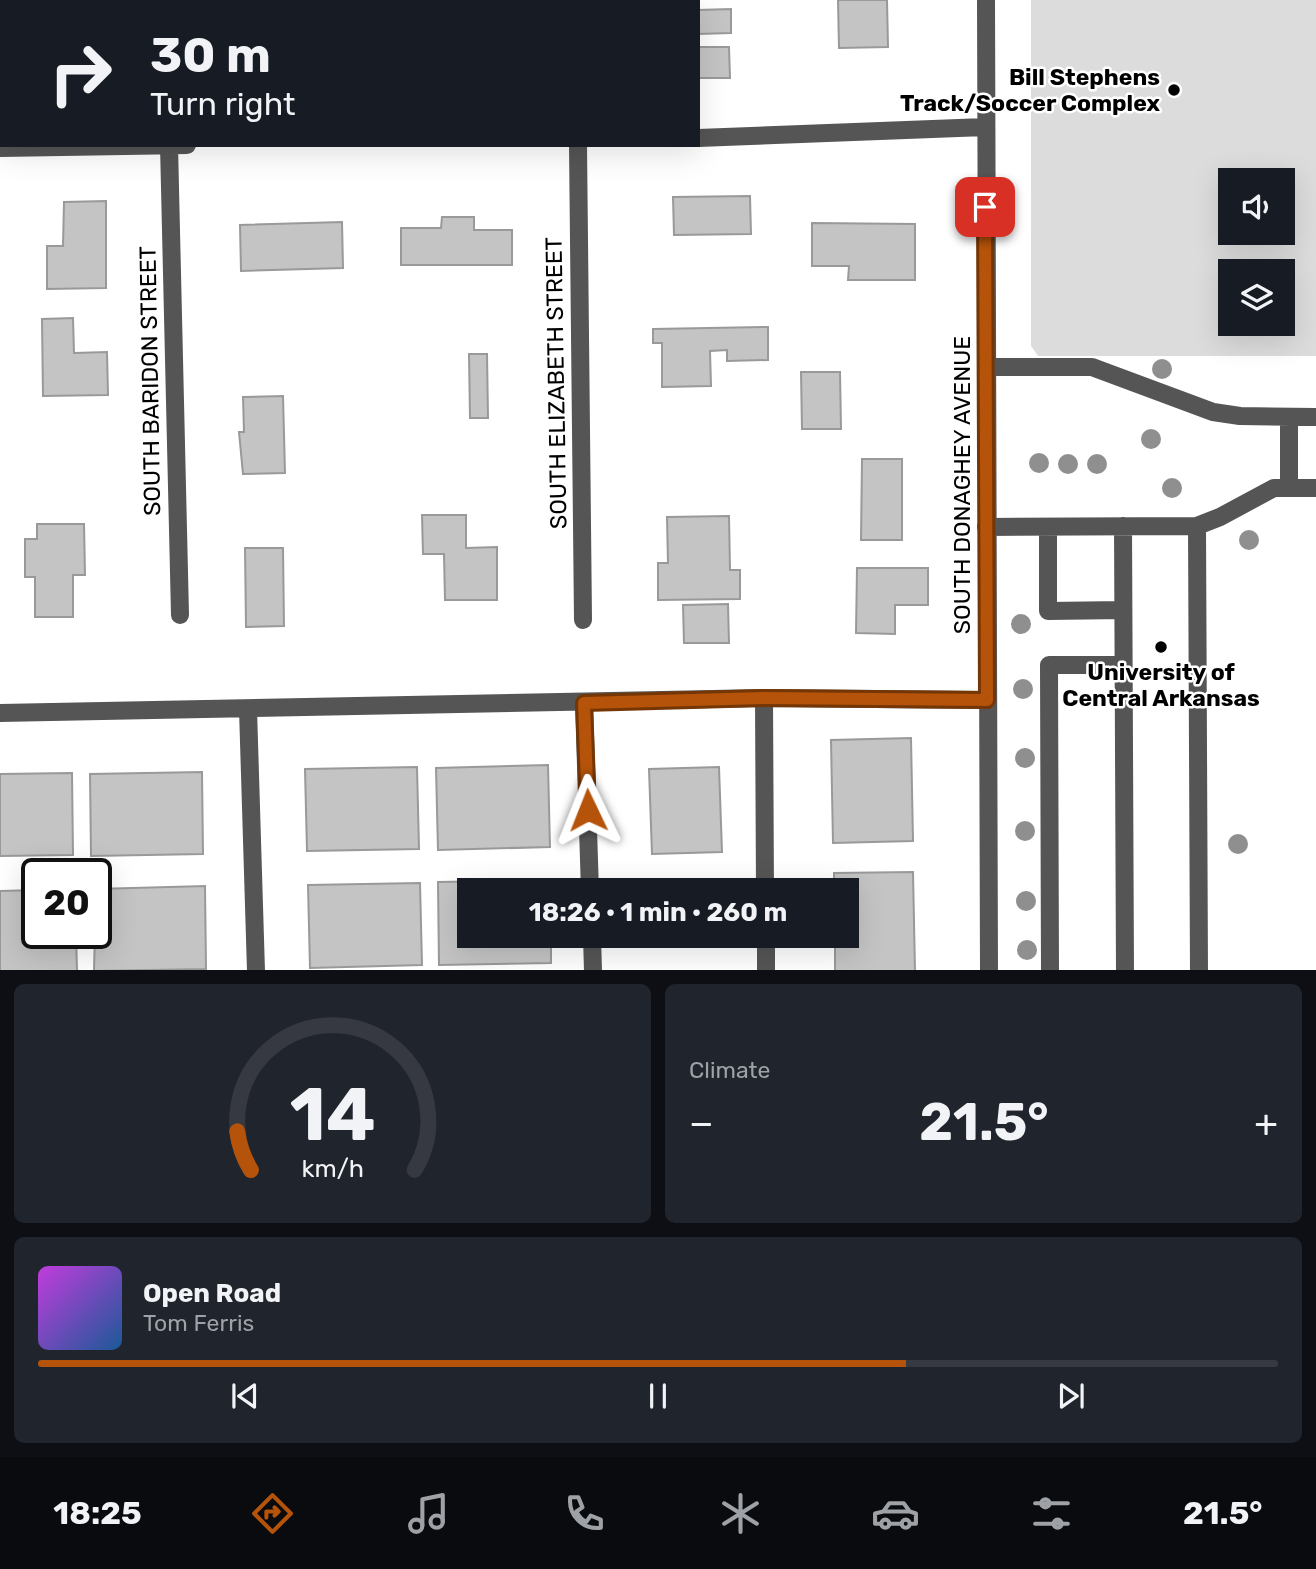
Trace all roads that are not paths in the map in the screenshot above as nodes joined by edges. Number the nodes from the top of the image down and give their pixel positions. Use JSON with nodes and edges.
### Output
{"nodes":[{"id":1,"x":986,"y":0,"type":"edge"},
{"id":2,"x":985,"y":127,"type":"junction"},
{"id":3,"x":700,"y":138,"type":"edge"},
{"id":4,"x":56,"y":147,"type":"edge"},
{"id":5,"x":169,"y":147,"type":"edge"},
{"id":6,"x":578,"y":147,"type":"edge"},
{"id":7,"x":0,"y":148,"type":"edge"},
{"id":8,"x":986,"y":367,"type":"junction"},
{"id":9,"x":1290,"y":417,"type":"junction"},
{"id":10,"x":1316,"y":417,"type":"edge"},
{"id":11,"x":1289,"y":488,"type":"junction"},
{"id":12,"x":1316,"y":488,"type":"edge"},
{"id":13,"x":1123,"y":526,"type":"junction"},
{"id":14,"x":1197,"y":526,"type":"junction"},
{"id":15,"x":986,"y":527,"type":"junction"},
{"id":16,"x":1048,"y":527,"type":"junction"},
{"id":17,"x":1123,"y":610,"type":"junction"},
{"id":18,"x":180,"y":615,"type":"dead end"},
{"id":19,"x":583,"y":620,"type":"dead end"},
{"id":20,"x":1123,"y":665,"type":"junction"},
{"id":21,"x":764,"y":698,"type":"junction"},
{"id":22,"x":987,"y":700,"type":"junction"},
{"id":23,"x":584,"y":703,"type":"junction"},
{"id":24,"x":248,"y":709,"type":"junction"},
{"id":25,"x":0,"y":713,"type":"edge"},
{"id":26,"x":590,"y":878,"type":"edge"},
{"id":27,"x":765,"y":878,"type":"edge"},
{"id":28,"x":592,"y":948,"type":"edge"},
{"id":29,"x":766,"y":948,"type":"edge"},
{"id":30,"x":256,"y":970,"type":"edge"},
{"id":31,"x":593,"y":970,"type":"edge"},
{"id":32,"x":766,"y":970,"type":"edge"},
{"id":33,"x":989,"y":970,"type":"edge"},
{"id":34,"x":1050,"y":970,"type":"edge"},
{"id":35,"x":1125,"y":970,"type":"edge"},
{"id":36,"x":1199,"y":970,"type":"edge"}],
"edges":[{"from":1,"to":2,"type":"street","name":"SOUTH DONAGHEY AVENUE"},
{"from":2,"to":3,"type":"street"},
{"from":2,"to":8,"type":"street","name":"SOUTH DONAGHEY AVENUE"},
{"from":4,"to":7,"type":"street"},
{"from":5,"to":18,"type":"street","name":"SOUTH BARIDON STREET"},
{"from":6,"to":19,"type":"street","name":"SOUTH ELIZABETH STREET"},
{"from":8,"to":9,"type":"street"},
{"from":8,"to":15,"type":"street","name":"SOUTH DONAGHEY AVENUE"},
{"from":9,"to":10,"type":"street"},
{"from":9,"to":11,"type":"street"},
{"from":11,"to":12,"type":"street"},
{"from":11,"to":14,"type":"street"},
{"from":13,"to":14,"type":"street"},
{"from":13,"to":16,"type":"street"},
{"from":13,"to":17,"type":"street"},
{"from":14,"to":36,"type":"street"},
{"from":15,"to":16,"type":"street"},
{"from":15,"to":22,"type":"street","name":"SOUTH DONAGHEY AVENUE"},
{"from":16,"to":17,"type":"street"},
{"from":17,"to":20,"type":"street"},
{"from":20,"to":34,"type":"street"},
{"from":20,"to":35,"type":"street"},
{"from":21,"to":22,"type":"street"},
{"from":21,"to":23,"type":"street"},
{"from":21,"to":27,"type":"street"},
{"from":22,"to":33,"type":"street","name":"SOUTH DONAGHEY AVENUE"},
{"from":23,"to":24,"type":"street"},
{"from":23,"to":26,"type":"street"},
{"from":24,"to":25,"type":"street"},
{"from":24,"to":30,"type":"street"},
{"from":28,"to":31,"type":"street"},
{"from":29,"to":32,"type":"street"}]}
